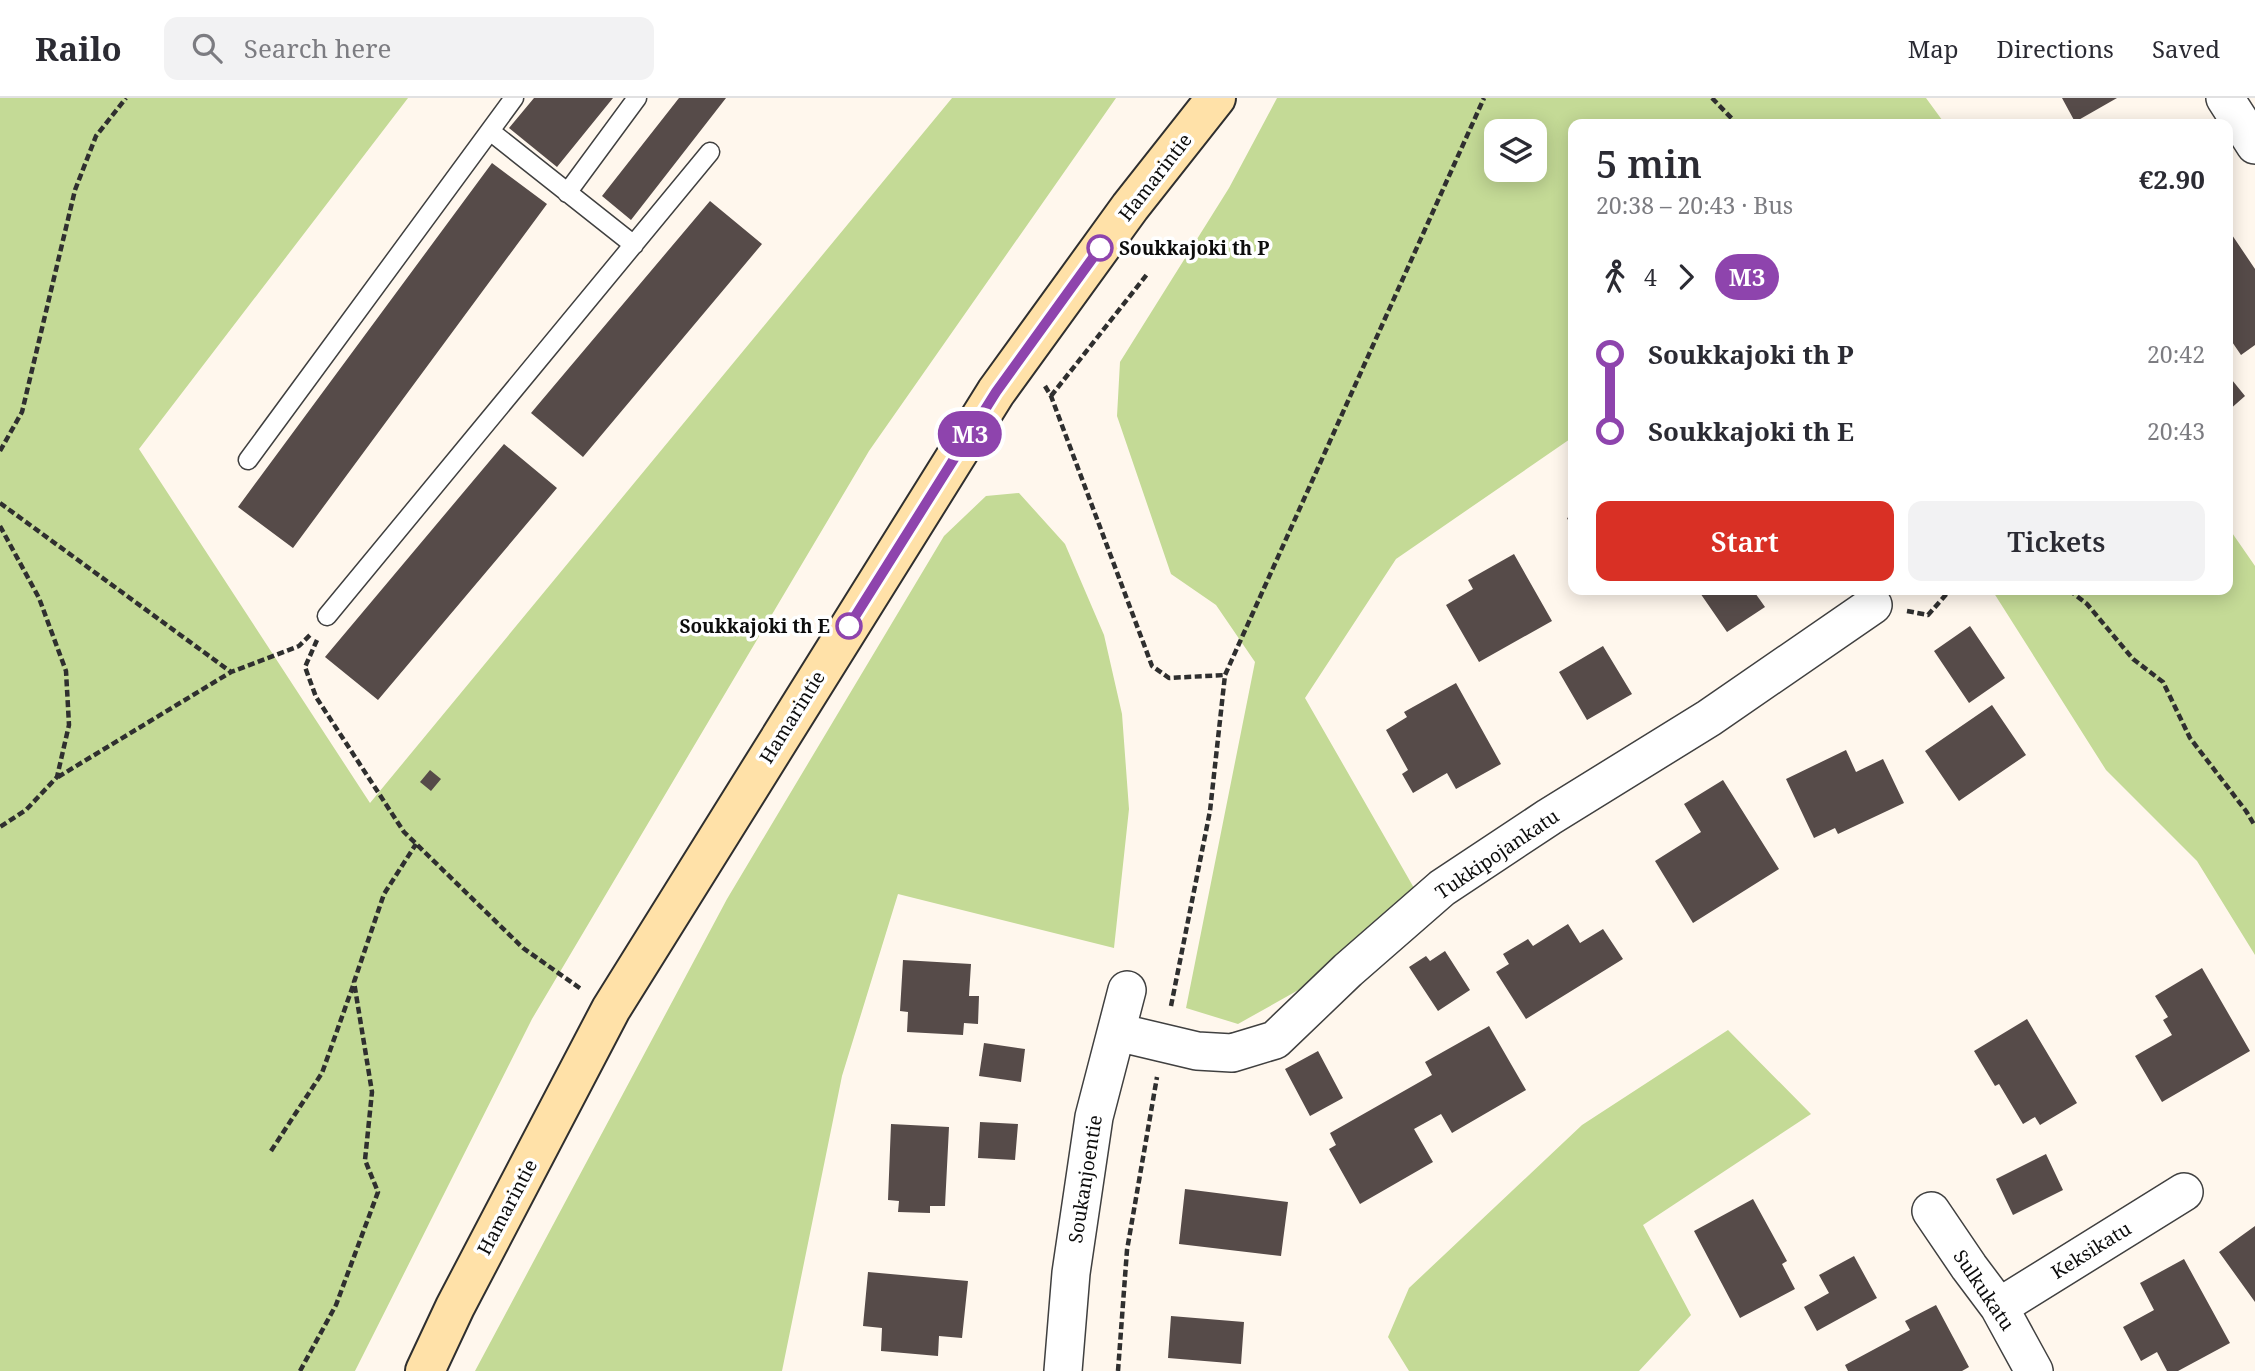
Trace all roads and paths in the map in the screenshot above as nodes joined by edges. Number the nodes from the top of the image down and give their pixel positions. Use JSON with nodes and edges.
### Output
{"nodes":[{"id":1,"x":125,"y":98,"type":"edge"},
{"id":2,"x":514,"y":98,"type":"edge"},
{"id":3,"x":637,"y":98,"type":"edge"},
{"id":4,"x":1216,"y":98,"type":"edge"},
{"id":5,"x":1484,"y":98,"type":"edge"},
{"id":6,"x":1712,"y":98,"type":"edge"},
{"id":7,"x":2225,"y":98,"type":"edge"},
{"id":8,"x":1732,"y":119,"type":"edge"},
{"id":9,"x":490,"y":131,"type":"junction"},
{"id":10,"x":2255,"y":145,"type":"edge"},
{"id":11,"x":710,"y":152,"type":"dead end"},
{"id":12,"x":567,"y":192,"type":"junction"},
{"id":13,"x":634,"y":245,"type":"junction"},
{"id":14,"x":1148,"y":273,"type":"dead end"},
{"id":15,"x":1026,"y":352,"type":"junction"},
{"id":16,"x":1051,"y":396,"type":"junction"},
{"id":17,"x":0,"y":451,"type":"edge"},
{"id":18,"x":248,"y":460,"type":"dead end"},
{"id":19,"x":0,"y":503,"type":"edge"},
{"id":20,"x":0,"y":526,"type":"edge"},
{"id":21,"x":1946,"y":595,"type":"edge"},
{"id":22,"x":2075,"y":595,"type":"edge"},
{"id":23,"x":1873,"y":605,"type":"joint"},
{"id":24,"x":327,"y":616,"type":"junction"},
{"id":25,"x":231,"y":672,"type":"junction"},
{"id":26,"x":1225,"y":675,"type":"junction"},
{"id":27,"x":57,"y":778,"type":"junction"},
{"id":28,"x":0,"y":827,"type":"edge"},
{"id":29,"x":2255,"y":827,"type":"edge"},
{"id":30,"x":416,"y":844,"type":"junction"},
{"id":31,"x":354,"y":982,"type":"junction"},
{"id":32,"x":1128,"y":990,"type":"dead end"},
{"id":33,"x":611,"y":1009,"type":"junction"},
{"id":34,"x":1117,"y":1032,"type":"junction"},
{"id":35,"x":1163,"y":1043,"type":"junction"},
{"id":36,"x":271,"y":1150,"type":"dead end"},
{"id":37,"x":2184,"y":1192,"type":"dead end"},
{"id":38,"x":1931,"y":1210,"type":"dead end"},
{"id":39,"x":1998,"y":1307,"type":"junction"},
{"id":40,"x":300,"y":1371,"type":"edge"},
{"id":41,"x":425,"y":1371,"type":"edge"},
{"id":42,"x":1063,"y":1371,"type":"edge"},
{"id":43,"x":1118,"y":1371,"type":"edge"},
{"id":44,"x":2035,"y":1371,"type":"edge"}],
"edges":[{"from":1,"to":17,"type":"path"},
{"from":2,"to":9,"type":"lane"},
{"from":3,"to":12,"type":"lane"},
{"from":4,"to":15,"type":"main road","name":"Hamarintie"},
{"from":5,"to":26,"type":"path"},
{"from":6,"to":8,"type":"path"},
{"from":7,"to":10,"type":"street"},
{"from":9,"to":12,"type":"lane"},
{"from":9,"to":18,"type":"lane"},
{"from":11,"to":13,"type":"lane"},
{"from":12,"to":13,"type":"lane"},
{"from":13,"to":24,"type":"lane"},
{"from":14,"to":16,"type":"path"},
{"from":15,"to":16,"type":"path"},
{"from":15,"to":33,"type":"main road","name":"Hamarintie"},
{"from":16,"to":26,"type":"path"},
{"from":19,"to":25,"type":"path"},
{"from":20,"to":27,"type":"path"},
{"from":21,"to":23,"type":"path"},
{"from":22,"to":29,"type":"path"},
{"from":23,"to":35,"type":"street","name":"Tukkipojankatu"},
{"from":24,"to":25,"type":"path"},
{"from":24,"to":30,"type":"path"},
{"from":25,"to":27,"type":"path"},
{"from":26,"to":35,"type":"path"},
{"from":27,"to":28,"type":"path"},
{"from":30,"to":31,"type":"path"},
{"from":30,"to":33,"type":"path"},
{"from":31,"to":36,"type":"path"},
{"from":31,"to":40,"type":"path"},
{"from":32,"to":34,"type":"street","name":"Soukanjoentie"},
{"from":33,"to":41,"type":"main road","name":"Hamarintie"},
{"from":34,"to":35,"type":"street","name":"Tukkipojankatu"},
{"from":34,"to":42,"type":"street","name":"Soukanjoentie"},
{"from":35,"to":43,"type":"path"},
{"from":37,"to":39,"type":"street","name":"Keksikatu"},
{"from":38,"to":39,"type":"street","name":"Sulkukatu"},
{"from":39,"to":44,"type":"street","name":"Sulkukatu"}]}
